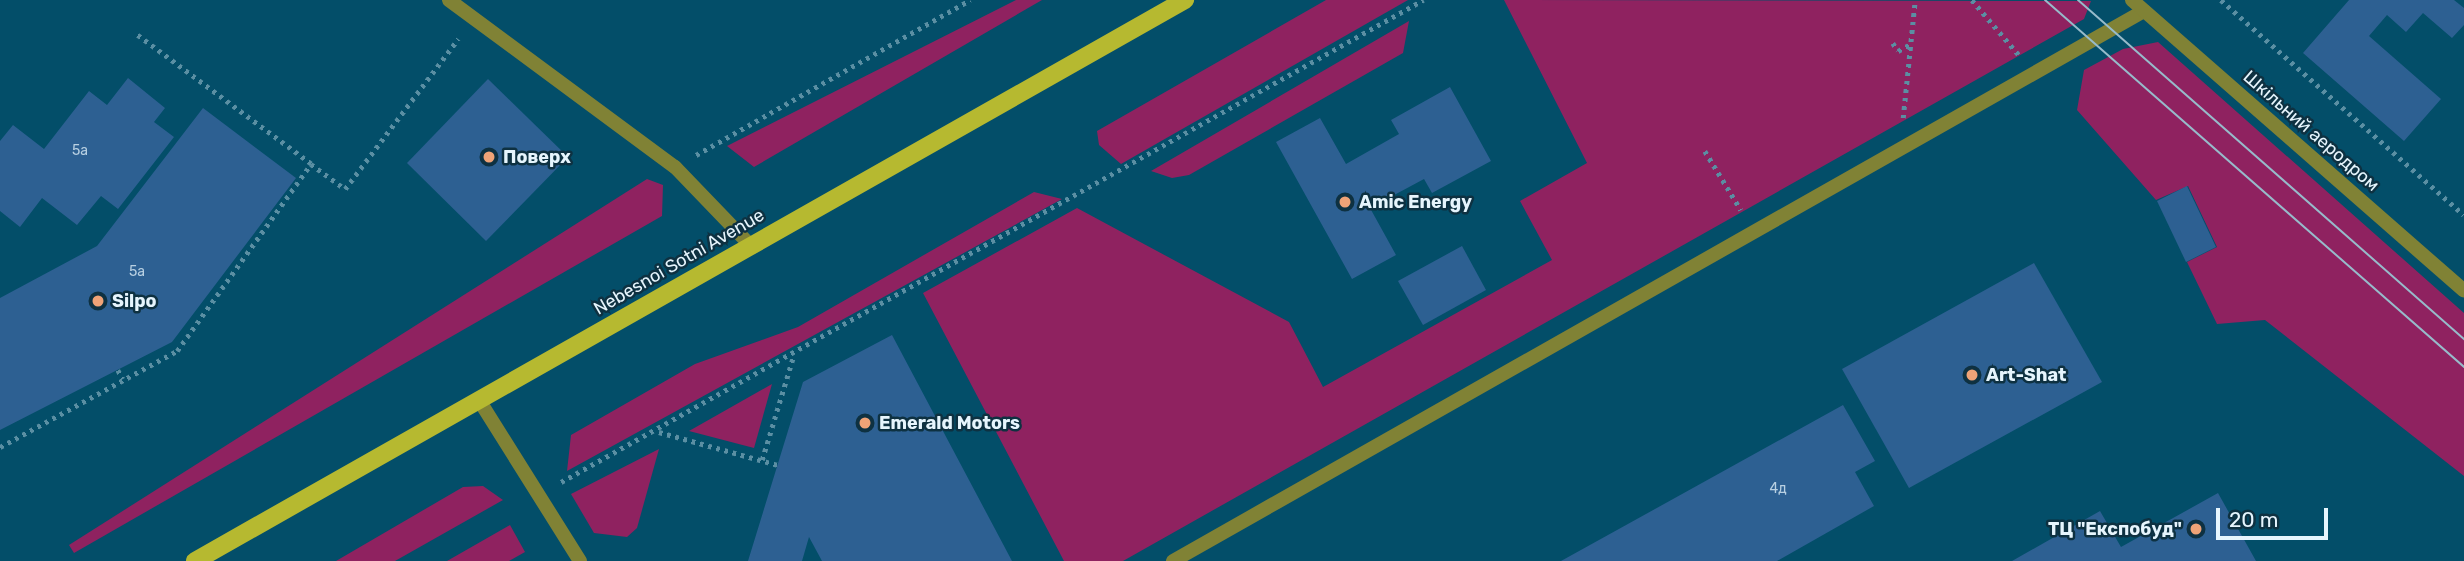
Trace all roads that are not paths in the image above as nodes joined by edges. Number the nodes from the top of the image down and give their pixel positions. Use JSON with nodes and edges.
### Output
{"nodes":[{"id":1,"x":449,"y":0,"type":"edge"},
{"id":2,"x":1185,"y":0,"type":"edge"},
{"id":3,"x":2132,"y":0,"type":"edge"},
{"id":4,"x":2144,"y":11,"type":"junction"},
{"id":5,"x":751,"y":246,"type":"junction"},
{"id":6,"x":2464,"y":291,"type":"edge"},
{"id":7,"x":479,"y":400,"type":"junction"},
{"id":8,"x":195,"y":561,"type":"edge"},
{"id":9,"x":580,"y":561,"type":"edge"},
{"id":10,"x":1173,"y":561,"type":"edge"}],
"edges":[{"from":1,"to":5,"type":"street"},
{"from":2,"to":5,"type":"main road","name":"Nebesnoi Sotni Avenue"},
{"from":3,"to":4,"type":"street","name":"Шкільний аеродром"},
{"from":4,"to":6,"type":"street","name":"Шкільний аеродром"},
{"from":4,"to":10,"type":"street"},
{"from":5,"to":7,"type":"main road","name":"Nebesnoi Sotni Avenue"},
{"from":7,"to":8,"type":"main road","name":"Nebesnoi Sotni Avenue"},
{"from":7,"to":9,"type":"street"}]}
